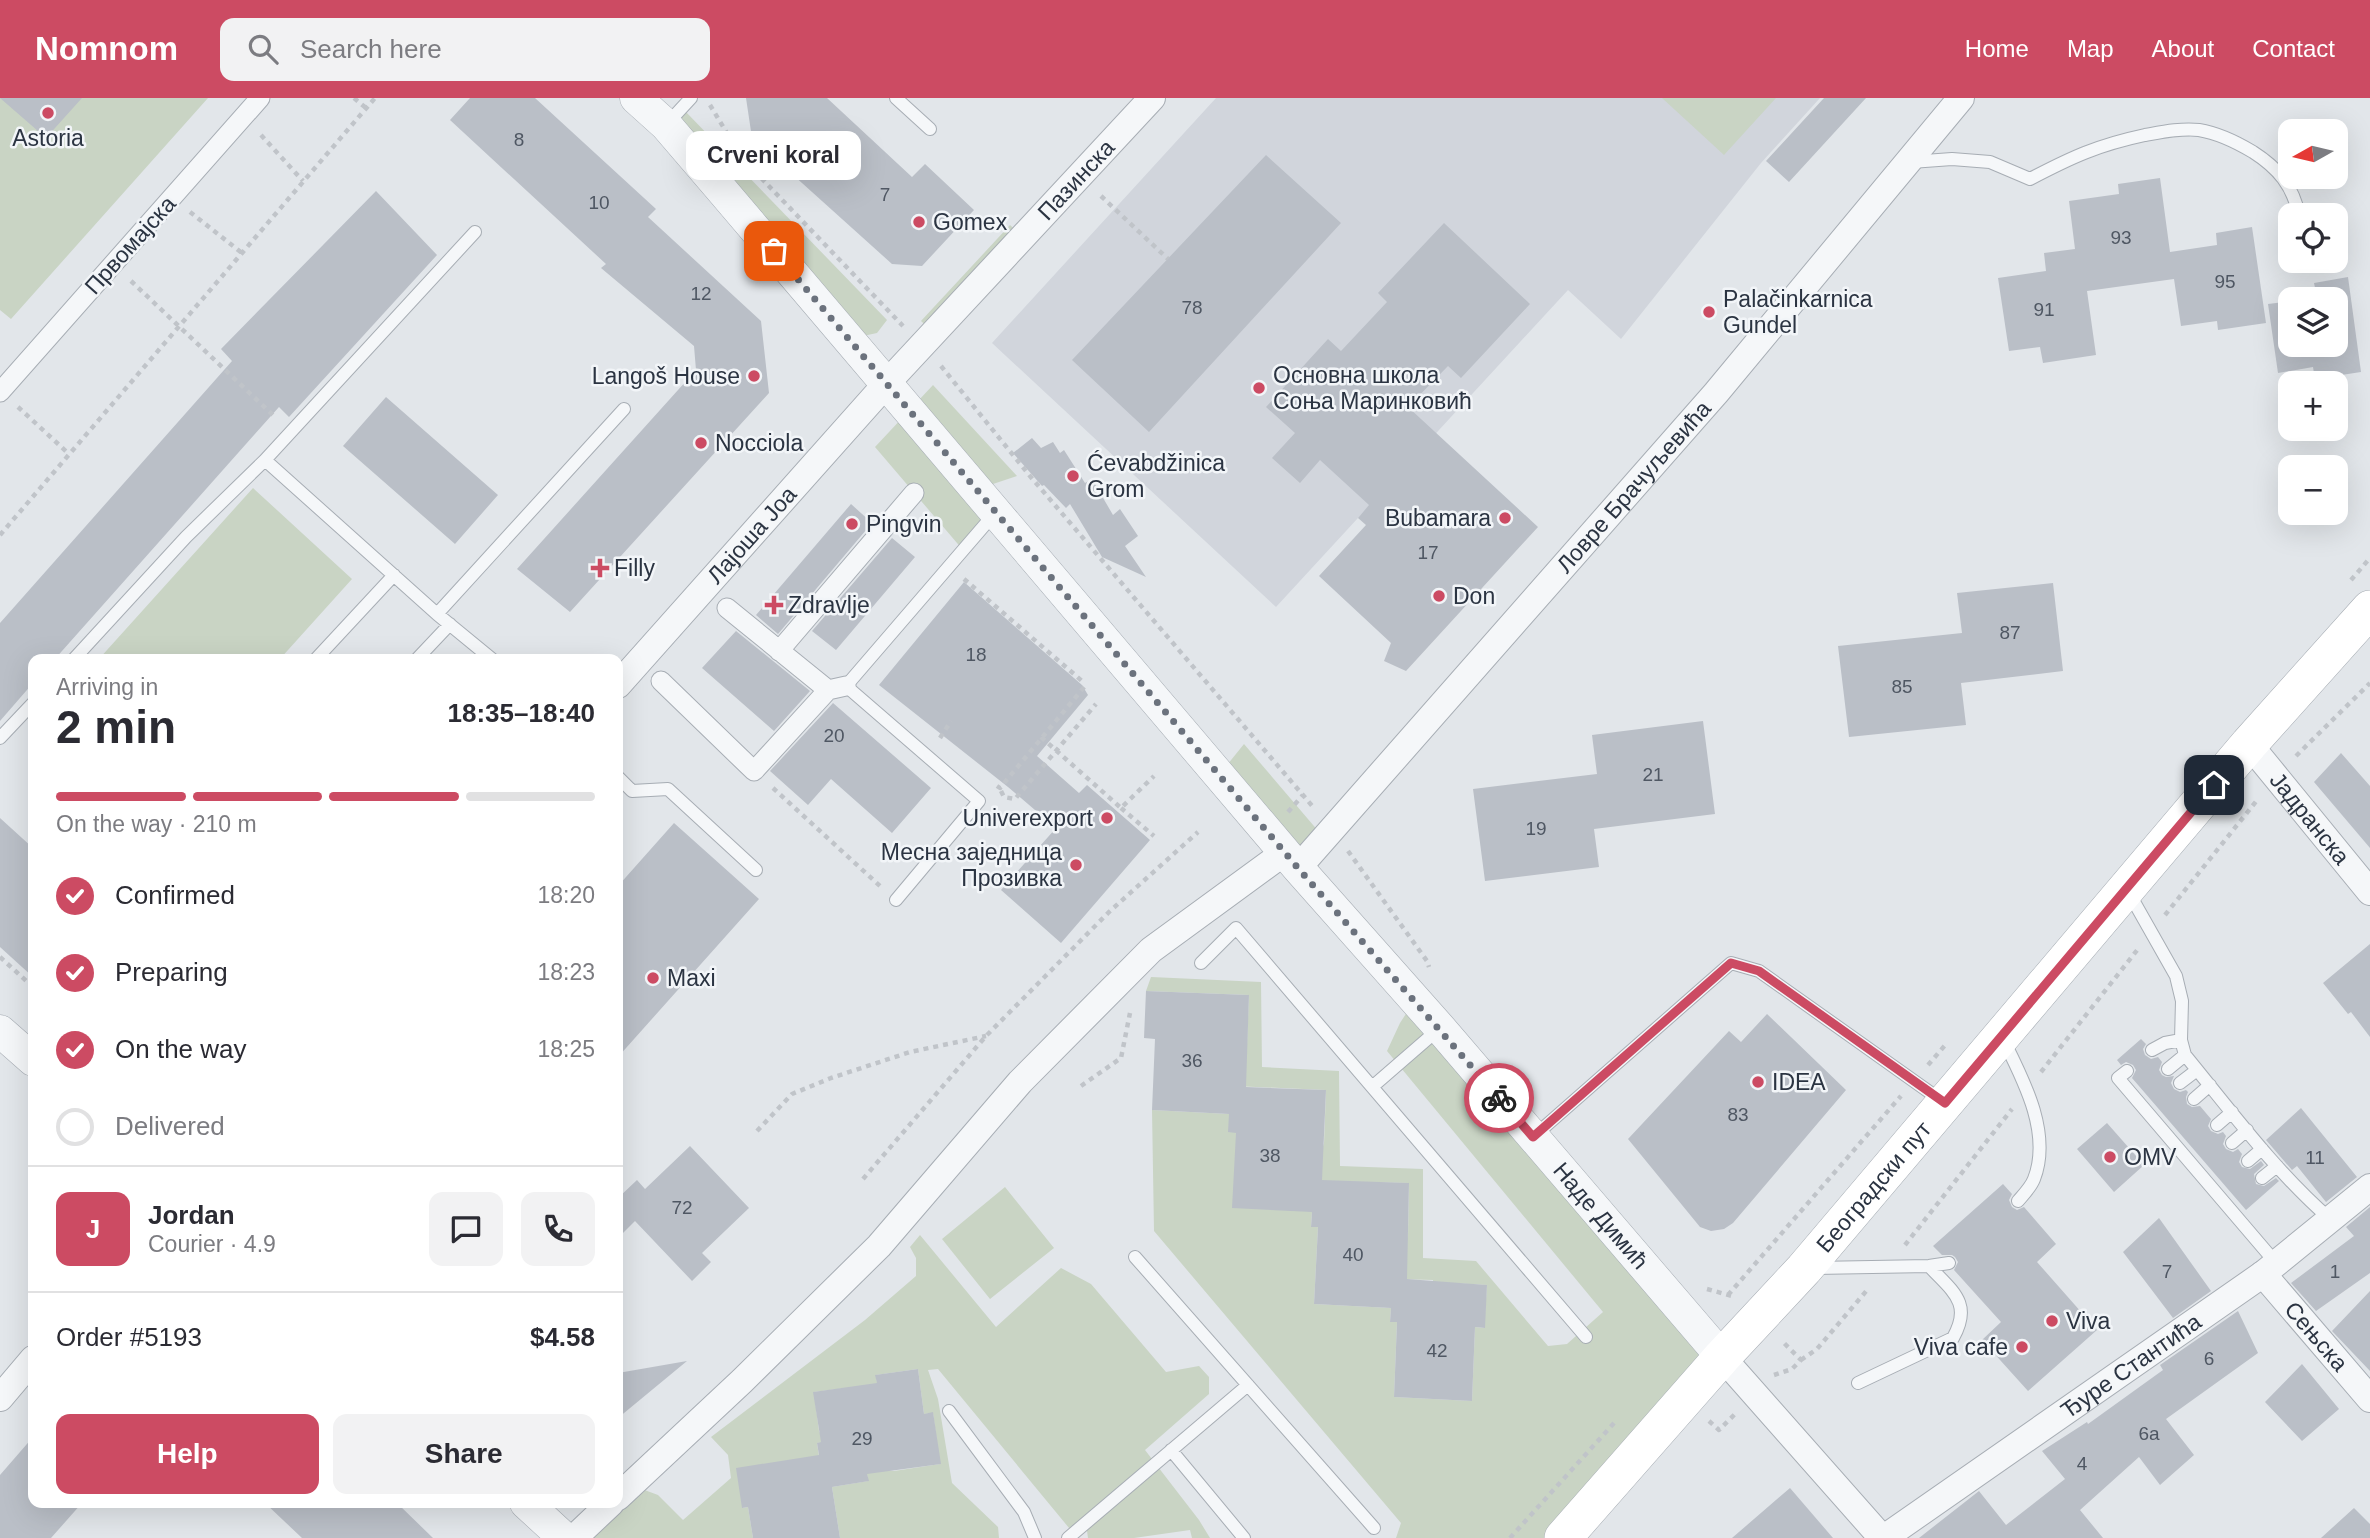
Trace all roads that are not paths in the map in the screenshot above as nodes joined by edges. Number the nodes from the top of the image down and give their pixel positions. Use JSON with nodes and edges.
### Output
{"nodes":[{"id":1,"x":260,"y":98,"type":"edge"},
{"id":2,"x":636,"y":98,"type":"edge"},
{"id":3,"x":691,"y":98,"type":"edge"},
{"id":4,"x":896,"y":98,"type":"edge"},
{"id":5,"x":1152,"y":98,"type":"edge"},
{"id":6,"x":1961,"y":98,"type":"edge"},
{"id":7,"x":666,"y":125,"type":"junction"},
{"id":8,"x":930,"y":129,"type":"dead end"},
{"id":9,"x":1908,"y":162,"type":"junction"},
{"id":10,"x":2297,"y":203,"type":"edge"},
{"id":11,"x":475,"y":232,"type":"dead end"},
{"id":12,"x":886,"y":384,"type":"junction"},
{"id":13,"x":0,"y":392,"type":"edge"},
{"id":14,"x":624,"y":409,"type":"dead end"},
{"id":15,"x":265,"y":460,"type":"junction"},
{"id":16,"x":914,"y":493,"type":"dead end"},
{"id":17,"x":996,"y":511,"type":"junction"},
{"id":18,"x":394,"y":575,"type":"junction"},
{"id":19,"x":727,"y":608,"type":"dead end"},
{"id":20,"x":2370,"y":609,"type":"edge"},
{"id":21,"x":437,"y":614,"type":"junction"},
{"id":22,"x":450,"y":624,"type":"junction"},
{"id":23,"x":779,"y":651,"type":"junction"},
{"id":24,"x":79,"y":654,"type":"edge"},
{"id":25,"x":322,"y":654,"type":"edge"},
{"id":26,"x":422,"y":654,"type":"edge"},
{"id":27,"x":486,"y":654,"type":"edge"},
{"id":28,"x":623,"y":679,"type":"edge"},
{"id":29,"x":661,"y":681,"type":"dead end"},
{"id":30,"x":837,"y":688,"type":"junction"},
{"id":31,"x":28,"y":708,"type":"edge"},
{"id":32,"x":0,"y":738,"type":"edge"},
{"id":33,"x":2249,"y":744,"type":"junction"},
{"id":34,"x":623,"y":782,"type":"edge"},
{"id":35,"x":1292,"y":860,"type":"junction"},
{"id":36,"x":756,"y":870,"type":"dead end"},
{"id":37,"x":2126,"y":889,"type":"junction"},
{"id":38,"x":2370,"y":892,"type":"edge"},
{"id":39,"x":896,"y":900,"type":"road end"},
{"id":40,"x":1201,"y":963,"type":"dead end"},
{"id":41,"x":1440,"y":1028,"type":"junction"},
{"id":42,"x":0,"y":1031,"type":"edge"},
{"id":43,"x":2002,"y":1036,"type":"junction"},
{"id":44,"x":2181,"y":1040,"type":"junction"},
{"id":45,"x":2152,"y":1050,"type":"dead end"},
{"id":46,"x":2185,"y":1055,"type":"junction"},
{"id":47,"x":28,"y":1056,"type":"edge"},
{"id":48,"x":2168,"y":1069,"type":"dead end"},
{"id":49,"x":2197,"y":1070,"type":"junction"},
{"id":50,"x":2127,"y":1071,"type":"dead end"},
{"id":51,"x":2180,"y":1083,"type":"dead end"},
{"id":52,"x":2210,"y":1085,"type":"junction"},
{"id":53,"x":1372,"y":1087,"type":"junction"},
{"id":54,"x":2194,"y":1098,"type":"dead end"},
{"id":55,"x":1945,"y":1103,"type":"junction"},
{"id":56,"x":2232,"y":1112,"type":"junction"},
{"id":57,"x":2217,"y":1125,"type":"dead end"},
{"id":58,"x":2247,"y":1130,"type":"junction"},
{"id":59,"x":1533,"y":1137,"type":"junction"},
{"id":60,"x":2232,"y":1143,"type":"dead end"},
{"id":61,"x":2262,"y":1149,"type":"junction"},
{"id":62,"x":2248,"y":1161,"type":"dead end"},
{"id":63,"x":2277,"y":1166,"type":"junction"},
{"id":64,"x":2262,"y":1178,"type":"dead end"},
{"id":65,"x":2370,"y":1187,"type":"edge"},
{"id":66,"x":2018,"y":1201,"type":"dead end"},
{"id":67,"x":2330,"y":1219,"type":"junction"},
{"id":68,"x":1135,"y":1256,"type":"dead end"},
{"id":69,"x":1949,"y":1263,"type":"dead end"},
{"id":70,"x":1929,"y":1266,"type":"junction"},
{"id":71,"x":2269,"y":1268,"type":"junction"},
{"id":72,"x":1804,"y":1269,"type":"junction"},
{"id":73,"x":1586,"y":1337,"type":"dead end"},
{"id":74,"x":1721,"y":1357,"type":"junction"},
{"id":75,"x":28,"y":1365,"type":"edge"},
{"id":76,"x":1858,"y":1383,"type":"dead end"},
{"id":77,"x":1248,"y":1385,"type":"junction"},
{"id":78,"x":0,"y":1398,"type":"edge"},
{"id":79,"x":2370,"y":1399,"type":"edge"},
{"id":80,"x":949,"y":1411,"type":"dead end"},
{"id":81,"x":1171,"y":1450,"type":"junction"},
{"id":82,"x":623,"y":1492,"type":"edge"},
{"id":83,"x":531,"y":1508,"type":"edge"},
{"id":84,"x":606,"y":1508,"type":"edge"},
{"id":85,"x":1374,"y":1528,"type":"dead end"},
{"id":86,"x":564,"y":1538,"type":"edge"},
{"id":87,"x":574,"y":1538,"type":"edge"},
{"id":88,"x":1035,"y":1538,"type":"edge"},
{"id":89,"x":1068,"y":1538,"type":"edge"},
{"id":90,"x":1244,"y":1538,"type":"edge"},
{"id":91,"x":1563,"y":1538,"type":"edge"},
{"id":92,"x":1883,"y":1538,"type":"edge"}],
"edges":[{"from":1,"to":13,"type":"street","name":"Првомајска"},
{"from":2,"to":7,"type":"street","name":"Наде Димић"},
{"from":3,"to":7,"type":"lane"},
{"from":4,"to":8,"type":"lane"},
{"from":5,"to":12,"type":"street","name":"Пазинска"},
{"from":6,"to":9,"type":"street","name":"Ловре Брачуљевића"},
{"from":7,"to":12,"type":"street","name":"Наде Димић"},
{"from":9,"to":10,"type":"lane"},
{"from":9,"to":35,"type":"street","name":"Ловре Брачуљевића"},
{"from":11,"to":15,"type":"lane"},
{"from":12,"to":17,"type":"street","name":"Наде Димић"},
{"from":12,"to":28,"type":"street","name":"Лајоша Јоа"},
{"from":14,"to":21,"type":"lane"},
{"from":15,"to":18,"type":"lane"},
{"from":15,"to":24,"type":"lane"},
{"from":16,"to":23,"type":"street"},
{"from":17,"to":30,"type":"lane"},
{"from":17,"to":35,"type":"street","name":"Наде Димић"},
{"from":18,"to":21,"type":"lane"},
{"from":18,"to":25,"type":"lane"},
{"from":19,"to":23,"type":"street"},
{"from":20,"to":33,"type":"main road","name":"Београдски пут"},
{"from":21,"to":22,"type":"lane"},
{"from":22,"to":26,"type":"lane"},
{"from":22,"to":27,"type":"lane"},
{"from":23,"to":30,"type":"street"},
{"from":29,"to":30,"type":"street"},
{"from":30,"to":39,"type":"lane"},
{"from":31,"to":32,"type":"lane"},
{"from":33,"to":37,"type":"main road","name":"Београдски пут"},
{"from":33,"to":38,"type":"street","name":"Јадранска"},
{"from":34,"to":36,"type":"lane"},
{"from":35,"to":41,"type":"street","name":"Наде Димић"},
{"from":35,"to":82,"type":"street","name":"Ловре Брачуљевића"},
{"from":37,"to":43,"type":"main road","name":"Београдски пут"},
{"from":37,"to":44,"type":"lane"},
{"from":40,"to":53,"type":"lane"},
{"from":41,"to":53,"type":"lane"},
{"from":41,"to":59,"type":"street","name":"Наде Димић"},
{"from":42,"to":47,"type":"street"},
{"from":43,"to":55,"type":"main road","name":"Београдски пут"},
{"from":43,"to":66,"type":"lane"},
{"from":44,"to":45,"type":"lane"},
{"from":44,"to":46,"type":"lane"},
{"from":46,"to":48,"type":"lane"},
{"from":46,"to":49,"type":"lane"},
{"from":49,"to":51,"type":"lane"},
{"from":49,"to":52,"type":"lane"},
{"from":50,"to":71,"type":"lane"},
{"from":52,"to":54,"type":"lane"},
{"from":52,"to":56,"type":"lane"},
{"from":53,"to":73,"type":"lane"},
{"from":55,"to":59,"type":"lane"},
{"from":55,"to":72,"type":"main road","name":"Београдски пут"},
{"from":56,"to":57,"type":"lane"},
{"from":56,"to":58,"type":"lane"},
{"from":58,"to":60,"type":"lane"},
{"from":58,"to":61,"type":"lane"},
{"from":59,"to":74,"type":"street","name":"Наде Димић"},
{"from":61,"to":62,"type":"lane"},
{"from":61,"to":63,"type":"lane"},
{"from":63,"to":64,"type":"lane"},
{"from":63,"to":67,"type":"lane"},
{"from":65,"to":67,"type":"street","name":"Ђуре Стантића"},
{"from":67,"to":71,"type":"street","name":"Ђуре Стантића"},
{"from":68,"to":77,"type":"lane"},
{"from":69,"to":70,"type":"lane"},
{"from":70,"to":72,"type":"lane"},
{"from":70,"to":76,"type":"lane"},
{"from":71,"to":79,"type":"street","name":"Сењска"},
{"from":71,"to":92,"type":"street","name":"Ђуре Стантића"},
{"from":72,"to":74,"type":"main road","name":"Београдски пут"},
{"from":74,"to":91,"type":"main road","name":"Београдски пут"},
{"from":74,"to":92,"type":"street","name":"Наде Димић"},
{"from":75,"to":78,"type":"street"},
{"from":77,"to":81,"type":"lane"},
{"from":77,"to":85,"type":"lane"},
{"from":80,"to":88,"type":"lane"},
{"from":81,"to":89,"type":"lane"},
{"from":81,"to":90,"type":"lane"},
{"from":83,"to":86,"type":"street"},
{"from":84,"to":87,"type":"street"}]}
